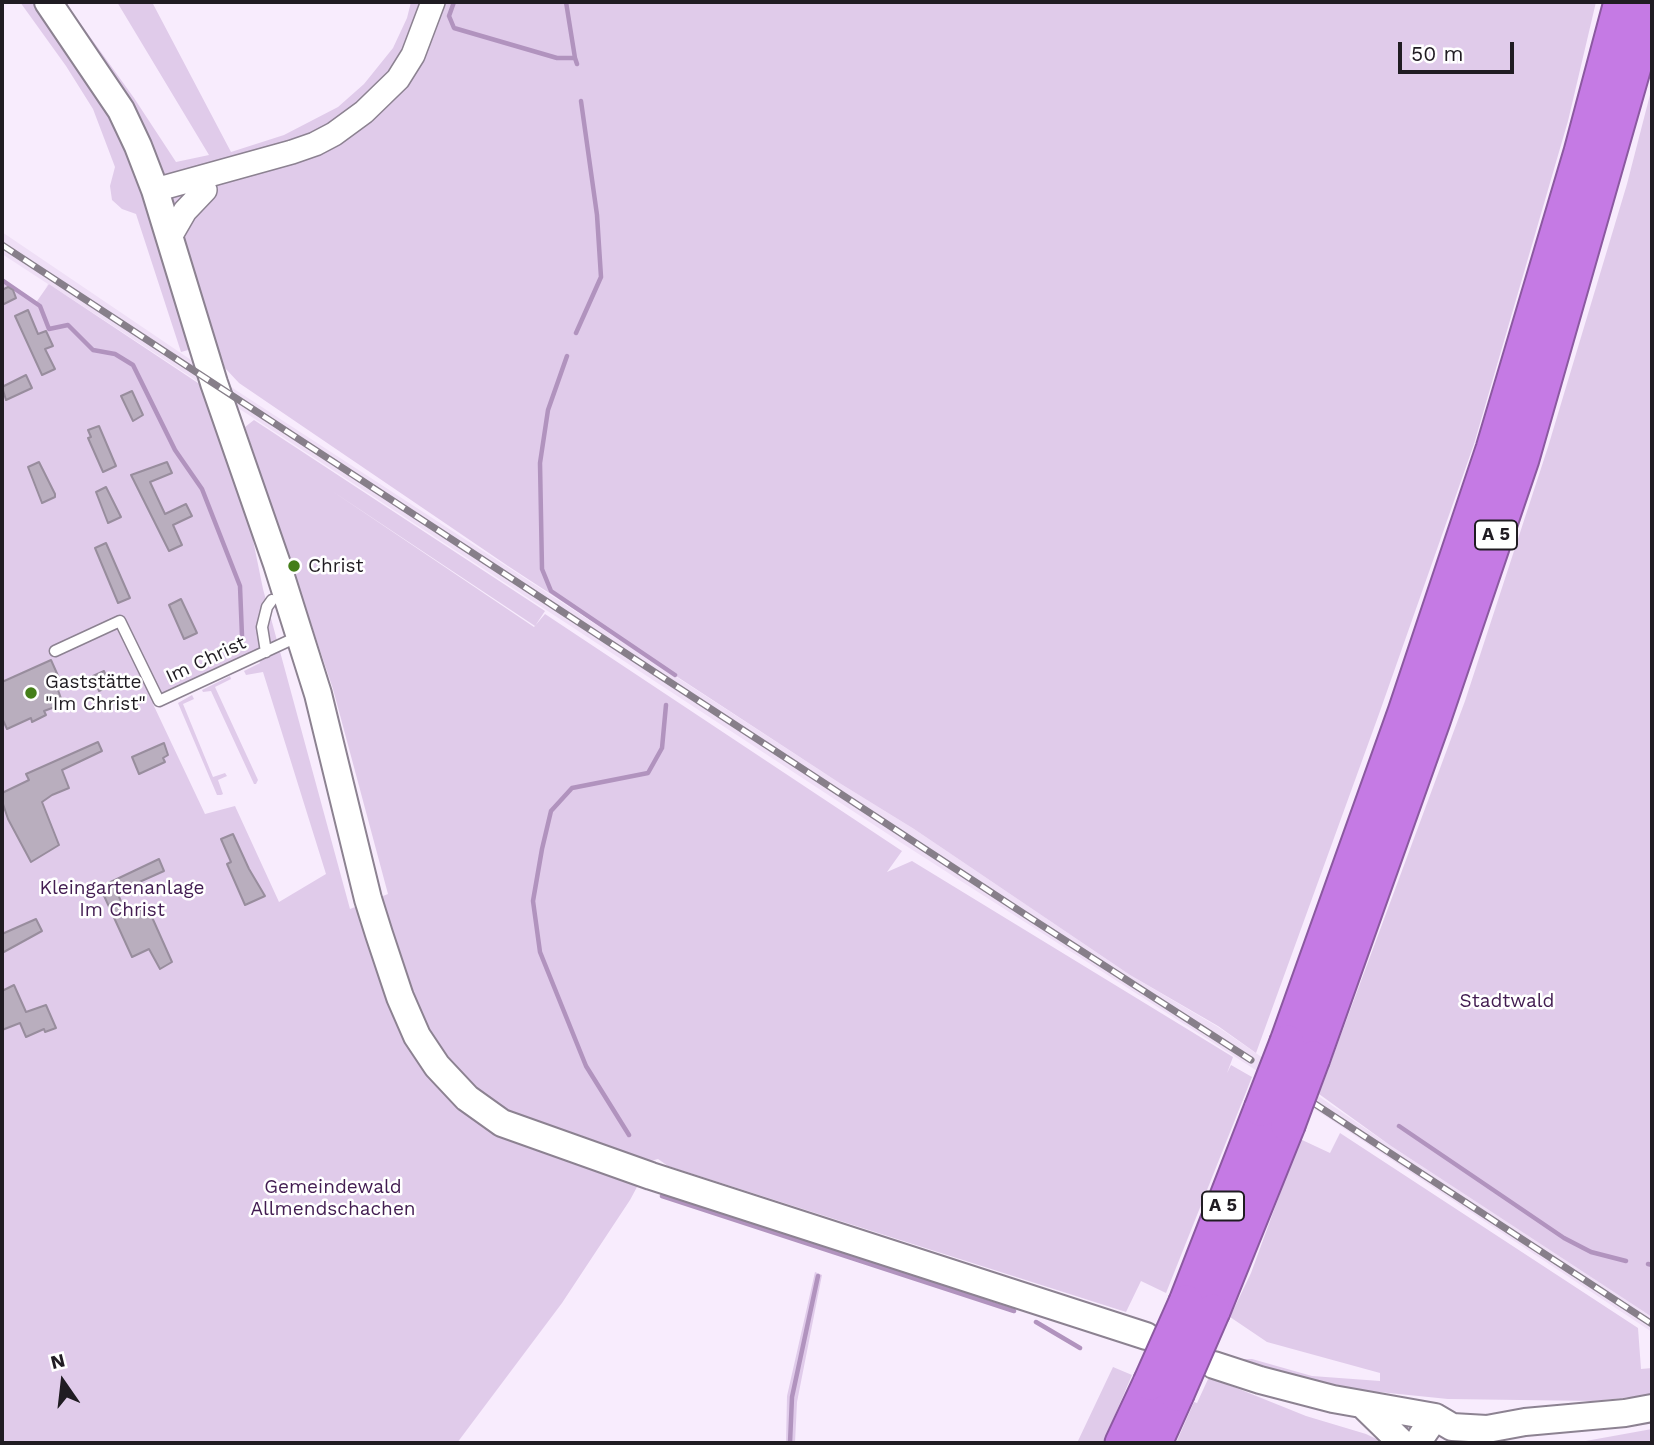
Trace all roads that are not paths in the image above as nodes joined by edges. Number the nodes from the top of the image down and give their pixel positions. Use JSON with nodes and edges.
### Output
{"nodes":[{"id":1,"x":48,"y":2,"type":"edge"},
{"id":2,"x":433,"y":2,"type":"edge"},
{"id":3,"x":1621,"y":2,"type":"edge"},
{"id":4,"x":1652,"y":4,"type":"edge"},
{"id":5,"x":237,"y":169,"type":"junction"},
{"id":6,"x":205,"y":190,"type":"junction"},
{"id":7,"x":157,"y":197,"type":"junction"},
{"id":8,"x":170,"y":237,"type":"junction"},
{"id":9,"x":272,"y":600,"type":"dead end"},
{"id":10,"x":300,"y":636,"type":"junction"},
{"id":11,"x":55,"y":651,"type":"dead end"},
{"id":12,"x":266,"y":652,"type":"junction"},
{"id":13,"x":1300,"y":1050,"type":"junction"},
{"id":14,"x":1146,"y":1336,"type":"dead end"},
{"id":15,"x":1213,"y":1365,"type":"dead end"},
{"id":16,"x":1164,"y":1388,"type":"junction"},
{"id":17,"x":1365,"y":1407,"type":"junction"},
{"id":18,"x":1652,"y":1408,"type":"edge"},
{"id":19,"x":1434,"y":1417,"type":"junction"},
{"id":20,"x":1122,"y":1443,"type":"edge"},
{"id":21,"x":1155,"y":1443,"type":"edge"},
{"id":22,"x":1402,"y":1443,"type":"edge"},
{"id":23,"x":1421,"y":1443,"type":"edge"},
{"id":24,"x":1442,"y":1443,"type":"edge"}],
"edges":[{"from":1,"to":7,"type":"main road"},
{"from":2,"to":5,"type":"street"},
{"from":3,"to":13,"type":"highway","number":"A 5"},
{"from":4,"to":13,"type":"highway","number":"A 5"},
{"from":5,"to":6,"type":"street"},
{"from":5,"to":7,"type":"street"},
{"from":6,"to":7,"type":"street"},
{"from":6,"to":8,"type":"street"},
{"from":7,"to":8,"type":"main road"},
{"from":8,"to":10,"type":"main road"},
{"from":9,"to":12,"type":"lane"},
{"from":10,"to":12,"type":"lane","name":"Im Christ"},
{"from":10,"to":14,"type":"main road"},
{"from":11,"to":12,"type":"lane","name":"Im Christ"},
{"from":13,"to":16,"type":"highway","number":"A 5","bridge":true},
{"from":15,"to":17,"type":"main road"},
{"from":16,"to":20,"type":"highway","number":"A 5"},
{"from":16,"to":21,"type":"highway","number":"A 5"},
{"from":17,"to":19,"type":"main road"},
{"from":17,"to":22,"type":"main road"},
{"from":18,"to":19,"type":"main road"},
{"from":19,"to":23,"type":"main road"},
{"from":19,"to":24,"type":"main road"}]}
